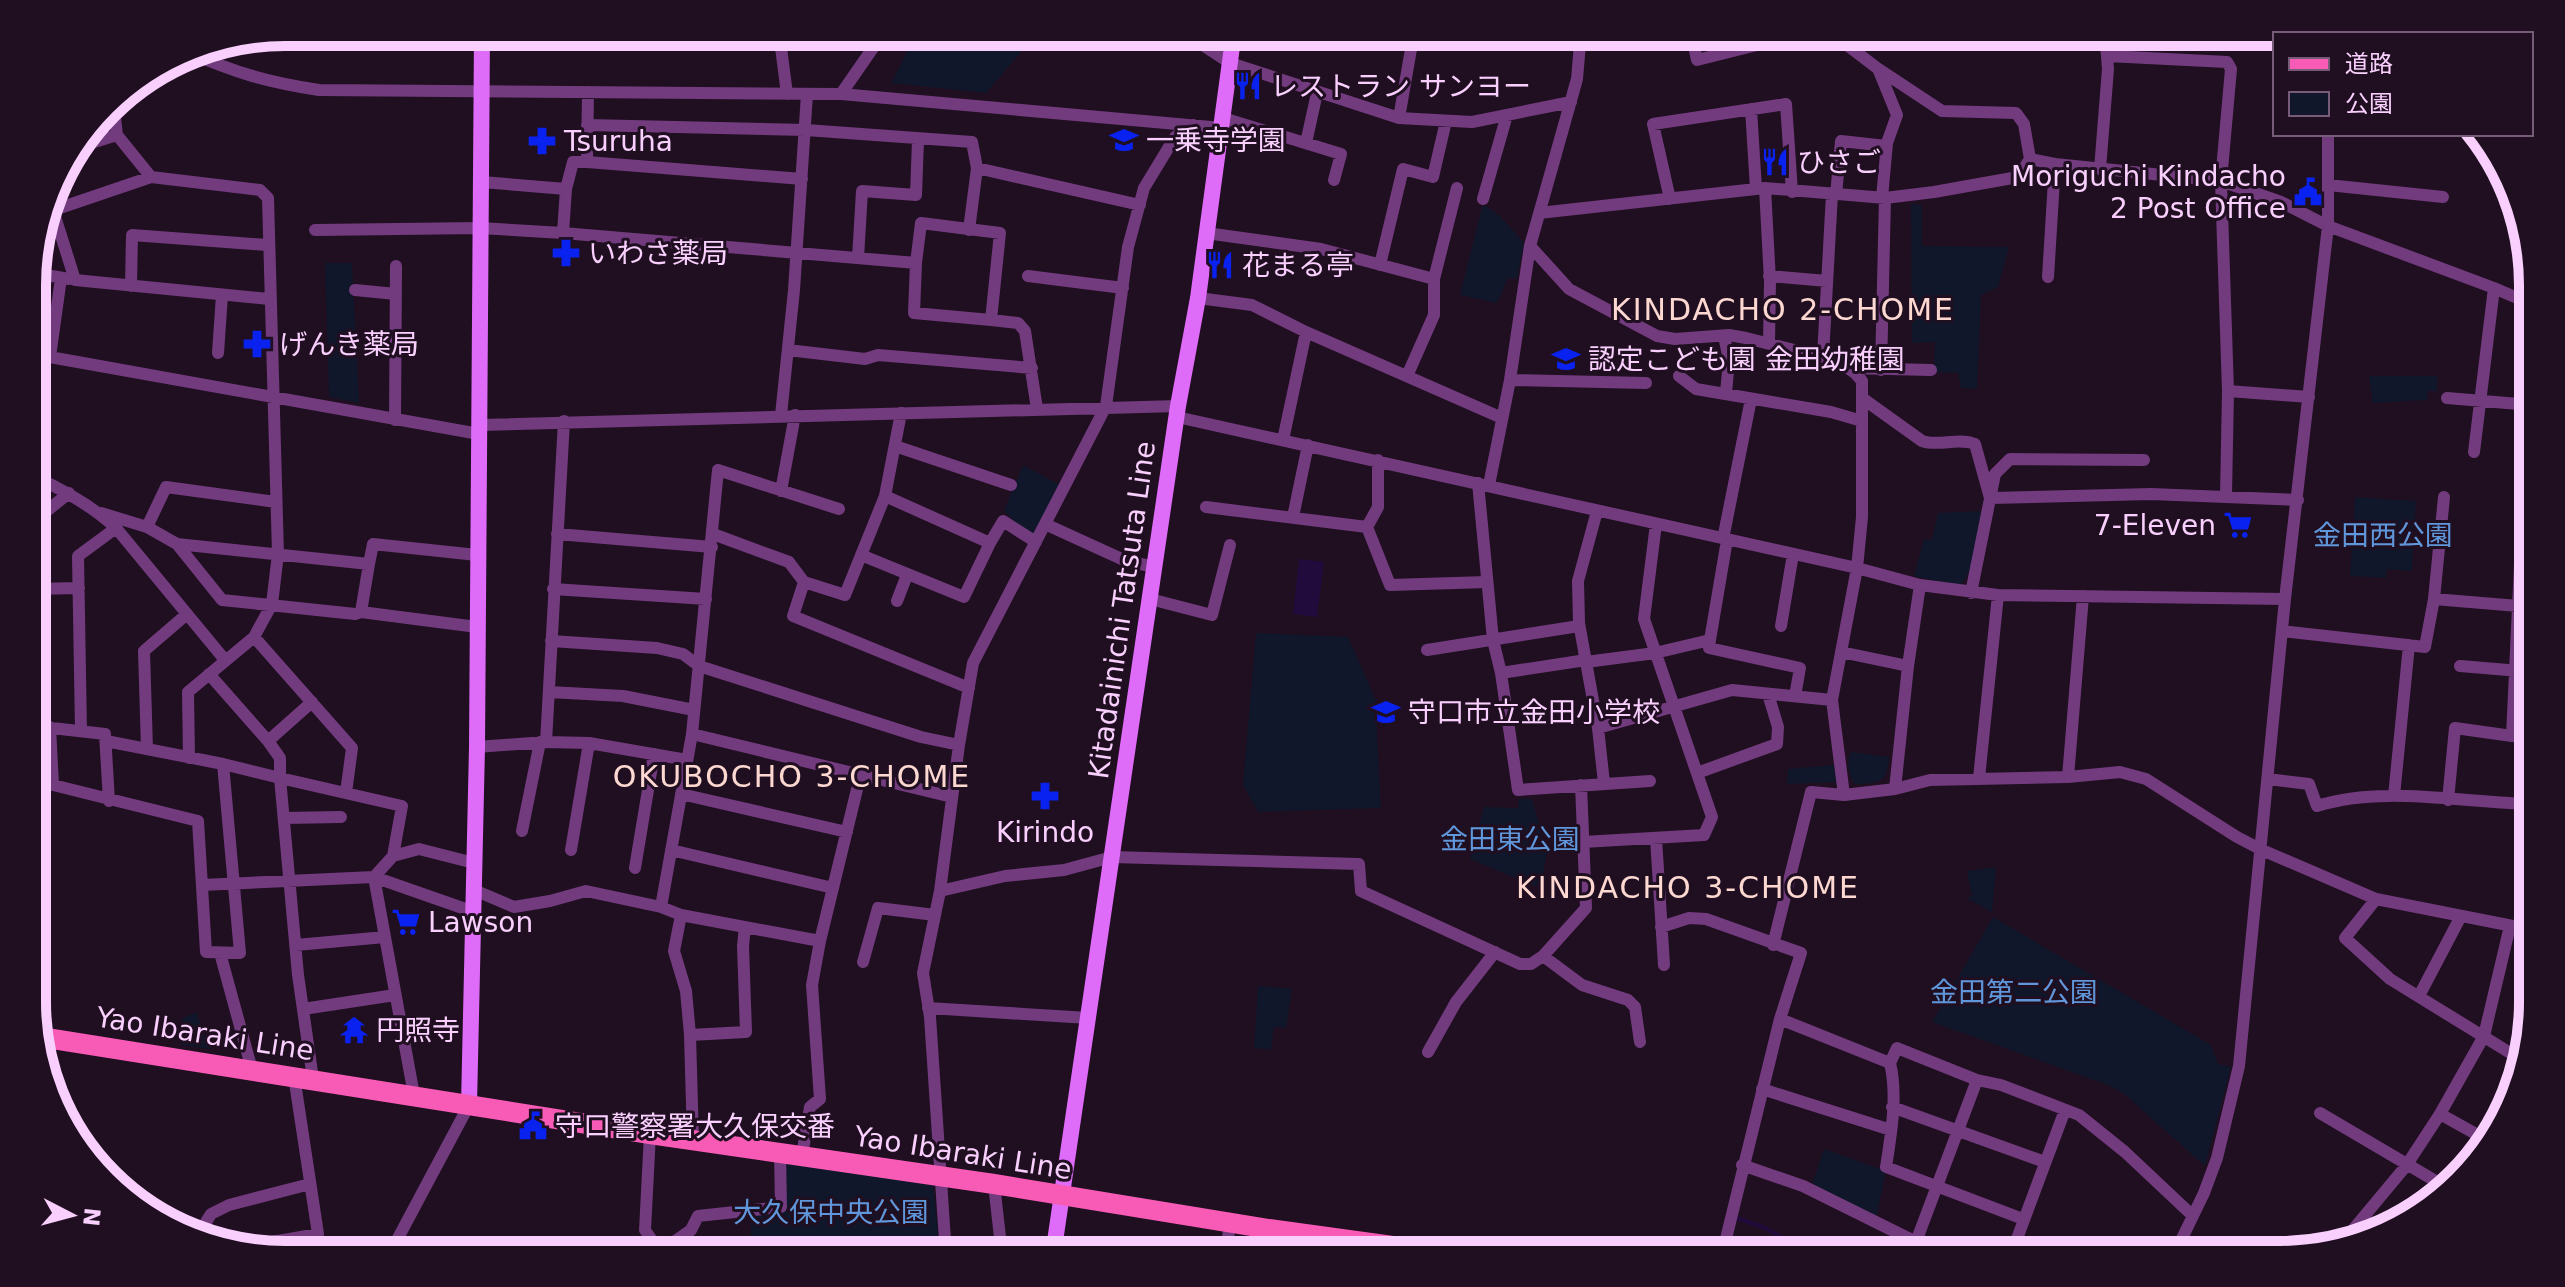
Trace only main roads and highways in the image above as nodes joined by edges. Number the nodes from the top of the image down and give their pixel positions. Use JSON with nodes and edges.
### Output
{"nodes":[{"id":1,"x":482,"y":46,"type":"edge"},
{"id":2,"x":1232,"y":46,"type":"edge"},
{"id":3,"x":49,"y":1038,"type":"edge"},
{"id":4,"x":469,"y":1105,"type":"junction"},
{"id":5,"x":1062,"y":1196,"type":"junction"},
{"id":6,"x":1338,"y":1240,"type":"edge"},
{"id":7,"x":1055,"y":1241,"type":"edge"}],
"edges":[{"from":1,"to":4,"type":"main road"},
{"from":2,"to":5,"type":"main road","name":"Kitadainichi Tatsuta Line"},
{"from":3,"to":4,"type":"main road","name":"Yao Ibaraki Line"},
{"from":4,"to":5,"type":"main road","name":"Yao Ibaraki Line"},
{"from":5,"to":6,"type":"main road","name":"Yao Ibaraki Line"},
{"from":5,"to":7,"type":"main road","name":"Kitadainichi Tatsuta Line"}]}
